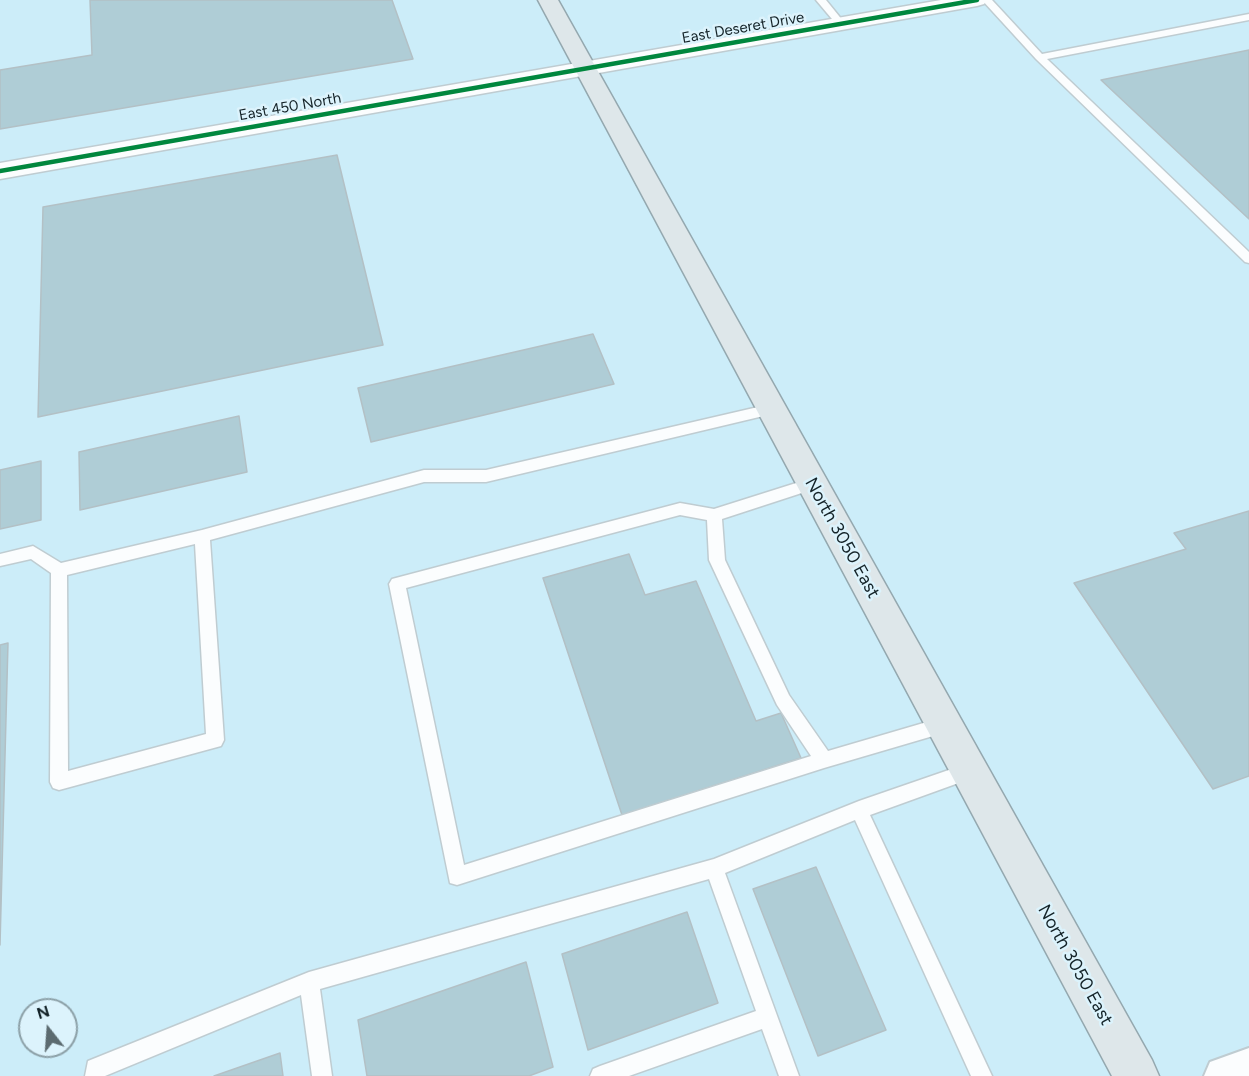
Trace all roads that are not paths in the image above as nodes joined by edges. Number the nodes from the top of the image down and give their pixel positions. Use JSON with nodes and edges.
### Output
{"nodes":[{"id":1,"x":548,"y":0,"type":"edge"},
{"id":2,"x":821,"y":0,"type":"edge"},
{"id":3,"x":976,"y":0,"type":"edge"},
{"id":4,"x":987,"y":0,"type":"edge"},
{"id":5,"x":1249,"y":17,"type":"edge"},
{"id":6,"x":840,"y":23,"type":"junction"},
{"id":7,"x":1040,"y":57,"type":"junction"},
{"id":8,"x":584,"y":68,"type":"junction"},
{"id":9,"x":0,"y":171,"type":"edge"},
{"id":10,"x":1249,"y":259,"type":"edge"},
{"id":11,"x":771,"y":409,"type":"junction"},
{"id":12,"x":812,"y":484,"type":"junction"},
{"id":13,"x":714,"y":515,"type":"junction"},
{"id":14,"x":202,"y":536,"type":"junction"},
{"id":15,"x":0,"y":560,"type":"edge"},
{"id":16,"x":59,"y":570,"type":"junction"},
{"id":17,"x":944,"y":725,"type":"junction"},
{"id":18,"x":824,"y":760,"type":"junction"},
{"id":19,"x":969,"y":771,"type":"junction"},
{"id":20,"x":859,"y":810,"type":"junction"},
{"id":21,"x":714,"y":868,"type":"junction"},
{"id":22,"x":309,"y":982,"type":"junction"},
{"id":23,"x":768,"y":1017,"type":"junction"},
{"id":24,"x":1249,"y":1067,"type":"edge"},
{"id":25,"x":95,"y":1076,"type":"edge"},
{"id":26,"x":322,"y":1076,"type":"edge"},
{"id":27,"x":600,"y":1076,"type":"edge"},
{"id":28,"x":789,"y":1076,"type":"edge"},
{"id":29,"x":981,"y":1076,"type":"edge"},
{"id":30,"x":1136,"y":1076,"type":"edge"},
{"id":31,"x":1224,"y":1076,"type":"edge"}],
"edges":[{"from":1,"to":8,"type":"main road","name":"North 3050 East"},
{"from":2,"to":6,"type":"lane"},
{"from":3,"to":6,"type":"street","name":"East Deseret Drive"},
{"from":4,"to":7,"type":"lane"},
{"from":5,"to":7,"type":"lane"},
{"from":6,"to":8,"type":"street","name":"East Deseret Drive"},
{"from":7,"to":10,"type":"lane"},
{"from":8,"to":9,"type":"street","name":"East 450 North"},
{"from":8,"to":11,"type":"main road","name":"North 3050 East"},
{"from":11,"to":12,"type":"main road","name":"North 3050 East"},
{"from":11,"to":14,"type":"lane"},
{"from":12,"to":13,"type":"lane"},
{"from":12,"to":17,"type":"main road","name":"North 3050 East"},
{"from":13,"to":18,"type":"lane"},
{"from":13,"to":18,"type":"lane"},
{"from":14,"to":16,"type":"lane"},
{"from":14,"to":16,"type":"lane"},
{"from":15,"to":16,"type":"lane"},
{"from":17,"to":18,"type":"lane"},
{"from":17,"to":19,"type":"main road","name":"North 3050 East"},
{"from":19,"to":20,"type":"lane"},
{"from":19,"to":30,"type":"main road","name":"North 3050 East"},
{"from":20,"to":21,"type":"lane"},
{"from":20,"to":29,"type":"lane"},
{"from":21,"to":22,"type":"lane"},
{"from":21,"to":23,"type":"lane"},
{"from":22,"to":25,"type":"lane"},
{"from":22,"to":26,"type":"lane"},
{"from":23,"to":27,"type":"lane"},
{"from":23,"to":28,"type":"lane"},
{"from":24,"to":31,"type":"street"}]}
